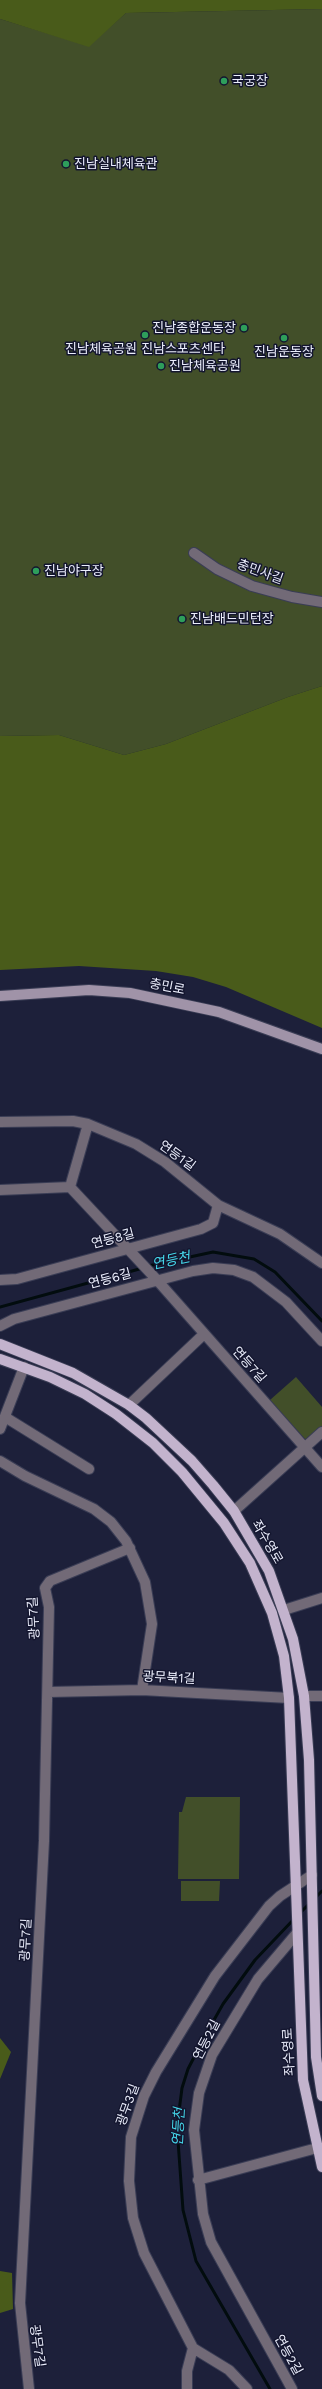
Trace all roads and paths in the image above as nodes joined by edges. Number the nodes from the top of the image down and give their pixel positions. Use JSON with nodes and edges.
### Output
{"nodes":[{"id":1,"x":194,"y":553,"type":"dead end"},
{"id":2,"x":322,"y":602,"type":"edge"},
{"id":3,"x":0,"y":996,"type":"edge"},
{"id":4,"x":322,"y":1049,"type":"edge"},
{"id":5,"x":0,"y":1122,"type":"edge"},
{"id":6,"x":88,"y":1124,"type":"junction"},
{"id":7,"x":70,"y":1187,"type":"junction"},
{"id":8,"x":0,"y":1190,"type":"edge"},
{"id":9,"x":218,"y":1204,"type":"junction"},
{"id":10,"x":126,"y":1248,"type":"junction"},
{"id":11,"x":322,"y":1263,"type":"edge"},
{"id":12,"x":0,"y":1280,"type":"edge"},
{"id":13,"x":157,"y":1280,"type":"junction"},
{"id":14,"x":0,"y":1326,"type":"edge"},
{"id":15,"x":204,"y":1334,"type":"junction"},
{"id":16,"x":322,"y":1341,"type":"edge"},
{"id":17,"x":1,"y":1347,"type":"edge"},
{"id":18,"x":0,"y":1358,"type":"edge"},
{"id":19,"x":24,"y":1367,"type":"junction"},
{"id":20,"x":129,"y":1405,"type":"junction"},
{"id":21,"x":5,"y":1417,"type":"junction"},
{"id":22,"x":0,"y":1430,"type":"edge"},
{"id":23,"x":322,"y":1432,"type":"edge"},
{"id":24,"x":305,"y":1448,"type":"junction"},
{"id":25,"x":0,"y":1460,"type":"edge"},
{"id":26,"x":322,"y":1467,"type":"edge"},
{"id":27,"x":89,"y":1469,"type":"dead end"},
{"id":28,"x":234,"y":1511,"type":"junction"},
{"id":29,"x":130,"y":1548,"type":"junction"},
{"id":30,"x":322,"y":1598,"type":"edge"},
{"id":31,"x":284,"y":1610,"type":"junction"},
{"id":32,"x":142,"y":1690,"type":"junction"},
{"id":33,"x":48,"y":1692,"type":"junction"},
{"id":34,"x":304,"y":1696,"type":"junction"},
{"id":35,"x":322,"y":1696,"type":"edge"},
{"id":36,"x":289,"y":1698,"type":"junction"},
{"id":37,"x":312,"y":1875,"type":"junction"},
{"id":38,"x":296,"y":1884,"type":"junction"},
{"id":39,"x":297,"y":1933,"type":"junction"},
{"id":40,"x":319,"y":2079,"type":"junction"},
{"id":41,"x":303,"y":2080,"type":"junction"},
{"id":42,"x":322,"y":2096,"type":"edge"},
{"id":43,"x":317,"y":2148,"type":"junction"},
{"id":44,"x":322,"y":2167,"type":"edge"},
{"id":45,"x":198,"y":2180,"type":"junction"},
{"id":46,"x":193,"y":2348,"type":"junction"},
{"id":47,"x":30,"y":2389,"type":"edge"},
{"id":48,"x":187,"y":2389,"type":"edge"},
{"id":49,"x":247,"y":2389,"type":"edge"},
{"id":50,"x":292,"y":2389,"type":"edge"}],
"edges":[{"from":1,"to":2,"type":"street","name":"충민사길"},
{"from":3,"to":4,"type":"street","name":"충민로"},
{"from":5,"to":6,"type":"street","name":"연등1길"},
{"from":6,"to":7,"type":"street"},
{"from":6,"to":9,"type":"street","name":"연등1길"},
{"from":7,"to":8,"type":"street"},
{"from":7,"to":10,"type":"street"},
{"from":9,"to":10,"type":"street","name":"연등8길"},
{"from":9,"to":11,"type":"street","name":"연등1길"},
{"from":10,"to":12,"type":"street","name":"연등8길"},
{"from":10,"to":13,"type":"street","name":"연등7길"},
{"from":13,"to":14,"type":"street","name":"연등6길"},
{"from":13,"to":15,"type":"street","name":"연등7길"},
{"from":13,"to":16,"type":"street","name":"연등6길"},
{"from":15,"to":20,"type":"street"},
{"from":15,"to":24,"type":"street","name":"연등7길"},
{"from":17,"to":20,"type":"main road","name":"좌수영로"},
{"from":18,"to":19,"type":"main road","name":"좌수영로"},
{"from":19,"to":21,"type":"street"},
{"from":19,"to":36,"type":"main road","name":"좌수영로"},
{"from":20,"to":28,"type":"main road","name":"좌수영로"},
{"from":21,"to":22,"type":"street"},
{"from":21,"to":27,"type":"street"},
{"from":23,"to":24,"type":"street"},
{"from":24,"to":26,"type":"street","name":"연등7길"},
{"from":24,"to":28,"type":"street"},
{"from":25,"to":29,"type":"street"},
{"from":28,"to":31,"type":"main road","name":"좌수영로"},
{"from":29,"to":32,"type":"street"},
{"from":29,"to":33,"type":"street","name":"광무7길"},
{"from":30,"to":31,"type":"street"},
{"from":31,"to":34,"type":"main road","name":"좌수영로"},
{"from":32,"to":33,"type":"street","name":"광무북1길"},
{"from":32,"to":36,"type":"street","name":"광무북1길"},
{"from":33,"to":47,"type":"street","name":"광무7길"},
{"from":34,"to":35,"type":"street"},
{"from":34,"to":37,"type":"main road","name":"좌수영로"},
{"from":36,"to":38,"type":"main road","name":"좌수영로"},
{"from":37,"to":38,"type":"street","name":"광무3길"},
{"from":37,"to":40,"type":"main road","name":"좌수영로"},
{"from":38,"to":39,"type":"main road","name":"좌수영로"},
{"from":38,"to":46,"type":"street","name":"광무3길"},
{"from":39,"to":41,"type":"main road","name":"좌수영로"},
{"from":39,"to":45,"type":"street","name":"연등2길"},
{"from":40,"to":41,"type":"main road"},
{"from":40,"to":42,"type":"main road","name":"좌수영로"},
{"from":41,"to":43,"type":"main road","name":"좌수영로"},
{"from":43,"to":44,"type":"main road","name":"좌수영로"},
{"from":43,"to":45,"type":"street"},
{"from":45,"to":50,"type":"street","name":"연등2길"},
{"from":46,"to":48,"type":"street"},
{"from":46,"to":49,"type":"street"}]}
